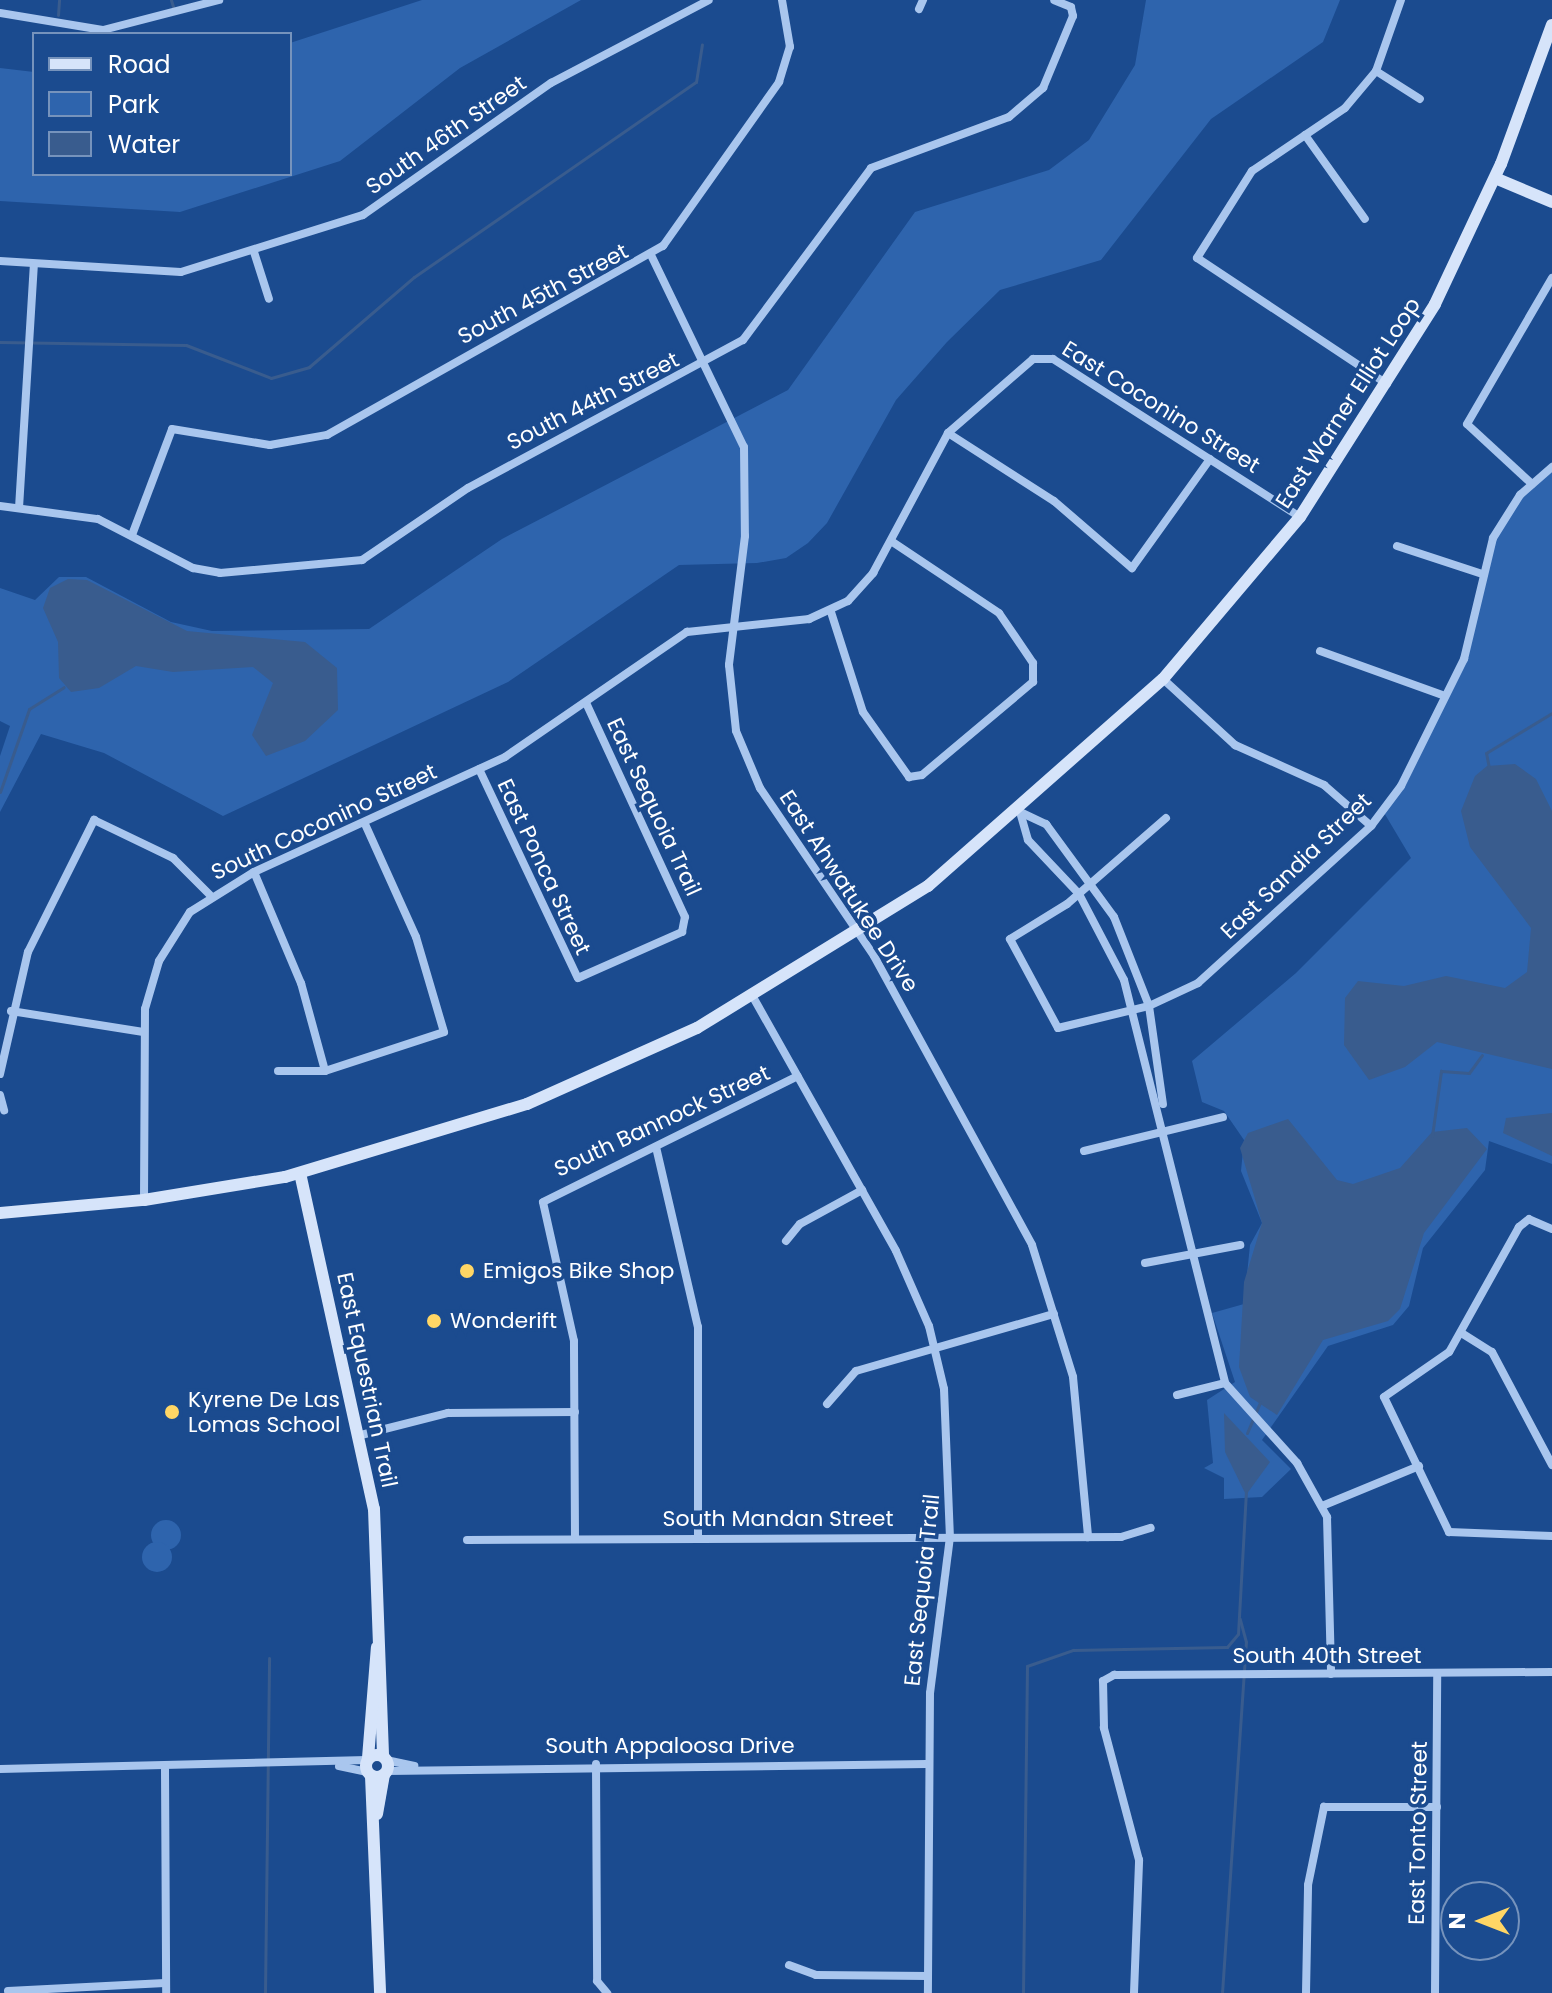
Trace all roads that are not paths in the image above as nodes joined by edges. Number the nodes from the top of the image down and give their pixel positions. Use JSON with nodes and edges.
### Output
{"nodes":[{"id":1,"x":219,"y":0,"type":"edge"},
{"id":2,"x":782,"y":0,"type":"edge"},
{"id":3,"x":1054,"y":0,"type":"edge"},
{"id":4,"x":1401,"y":0,"type":"edge"},
{"id":5,"x":701,"y":1,"type":"edge"},
{"id":6,"x":0,"y":13,"type":"edge"},
{"id":7,"x":1552,"y":25,"type":"edge"},
{"id":8,"x":1546,"y":61,"type":"edge"},
{"id":9,"x":1376,"y":71,"type":"junction"},
{"id":10,"x":1420,"y":99,"type":"dead end"},
{"id":11,"x":1305,"y":135,"type":"junction"},
{"id":12,"x":1495,"y":178,"type":"junction"},
{"id":13,"x":1552,"y":202,"type":"edge"},
{"id":14,"x":1365,"y":219,"type":"dead end"},
{"id":15,"x":254,"y":252,"type":"junction"},
{"id":16,"x":651,"y":255,"type":"junction"},
{"id":17,"x":0,"y":261,"type":"edge"},
{"id":18,"x":34,"y":264,"type":"junction"},
{"id":19,"x":1552,"y":278,"type":"edge"},
{"id":20,"x":269,"y":299,"type":"dead end"},
{"id":21,"x":707,"y":364,"type":"junction"},
{"id":22,"x":1387,"y":385,"type":"junction"},
{"id":23,"x":948,"y":433,"type":"junction"},
{"id":24,"x":1210,"y":459,"type":"junction"},
{"id":25,"x":1552,"y":467,"type":"edge"},
{"id":26,"x":1532,"y":484,"type":"junction"},
{"id":27,"x":0,"y":506,"type":"edge"},
{"id":28,"x":19,"y":508,"type":"junction"},
{"id":29,"x":1300,"y":517,"type":"junction"},
{"id":30,"x":132,"y":535,"type":"junction"},
{"id":31,"x":891,"y":541,"type":"junction"},
{"id":32,"x":1397,"y":546,"type":"dead end"},
{"id":33,"x":1482,"y":574,"type":"junction"},
{"id":34,"x":831,"y":612,"type":"junction"},
{"id":35,"x":734,"y":622,"type":"junction"},
{"id":36,"x":1320,"y":651,"type":"dead end"},
{"id":37,"x":1163,"y":679,"type":"junction"},
{"id":38,"x":1445,"y":696,"type":"junction"},
{"id":39,"x":586,"y":703,"type":"junction"},
{"id":40,"x":479,"y":769,"type":"junction"},
{"id":41,"x":1020,"y":812,"type":"junction"},
{"id":42,"x":1166,"y":818,"type":"dead end"},
{"id":43,"x":364,"y":822,"type":"junction"},
{"id":44,"x":1371,"y":826,"type":"junction"},
{"id":45,"x":254,"y":872,"type":"junction"},
{"id":46,"x":1086,"y":889,"type":"junction"},
{"id":47,"x":210,"y":895,"type":"junction"},
{"id":48,"x":859,"y":935,"type":"junction"},
{"id":49,"x":578,"y":978,"type":"joint"},
{"id":50,"x":753,"y":997,"type":"junction"},
{"id":51,"x":1149,"y":1006,"type":"junction"},
{"id":52,"x":1133,"y":1010,"type":"junction"},
{"id":53,"x":11,"y":1011,"type":"junction"},
{"id":54,"x":143,"y":1032,"type":"junction"},
{"id":55,"x":278,"y":1071,"type":"dead end"},
{"id":56,"x":325,"y":1071,"type":"junction"},
{"id":57,"x":0,"y":1074,"type":"edge"},
{"id":58,"x":798,"y":1076,"type":"junction"},
{"id":59,"x":0,"y":1095,"type":"edge"},
{"id":60,"x":4,"y":1110,"type":"dead end"},
{"id":61,"x":1223,"y":1117,"type":"dead end"},
{"id":62,"x":1166,"y":1130,"type":"junction"},
{"id":63,"x":656,"y":1147,"type":"junction"},
{"id":64,"x":1084,"y":1151,"type":"dead end"},
{"id":65,"x":300,"y":1173,"type":"junction"},
{"id":66,"x":862,"y":1190,"type":"junction"},
{"id":67,"x":144,"y":1200,"type":"junction"},
{"id":68,"x":0,"y":1213,"type":"edge"},
{"id":69,"x":1552,"y":1229,"type":"edge"},
{"id":70,"x":786,"y":1241,"type":"dead end"},
{"id":71,"x":1240,"y":1245,"type":"dead end"},
{"id":72,"x":1193,"y":1255,"type":"junction"},
{"id":73,"x":1145,"y":1263,"type":"dead end"},
{"id":74,"x":1054,"y":1314,"type":"junction"},
{"id":75,"x":1463,"y":1334,"type":"junction"},
{"id":76,"x":935,"y":1349,"type":"junction"},
{"id":77,"x":1225,"y":1383,"type":"junction"},
{"id":78,"x":1177,"y":1395,"type":"dead end"},
{"id":79,"x":827,"y":1404,"type":"dead end"},
{"id":80,"x":575,"y":1412,"type":"junction"},
{"id":81,"x":361,"y":1435,"type":"junction"},
{"id":82,"x":1552,"y":1465,"type":"edge"},
{"id":83,"x":1419,"y":1466,"type":"junction"},
{"id":84,"x":1322,"y":1506,"type":"junction"},
{"id":85,"x":1151,"y":1528,"type":"dead end"},
{"id":86,"x":698,"y":1535,"type":"junction"},
{"id":87,"x":1552,"y":1536,"type":"edge"},
{"id":88,"x":950,"y":1537,"type":"junction"},
{"id":89,"x":1088,"y":1537,"type":"junction"},
{"id":90,"x":575,"y":1539,"type":"junction"},
{"id":91,"x":467,"y":1540,"type":"dead end"},
{"id":92,"x":1552,"y":1672,"type":"edge"},
{"id":93,"x":1437,"y":1673,"type":"junction"},
{"id":94,"x":1331,"y":1674,"type":"junction"},
{"id":95,"x":596,"y":1764,"type":"junction"},
{"id":96,"x":927,"y":1764,"type":"junction"},
{"id":97,"x":377,"y":1766,"type":"junction"},
{"id":98,"x":0,"y":1769,"type":"edge"},
{"id":99,"x":165,"y":1769,"type":"junction"},
{"id":100,"x":1437,"y":1807,"type":"junction"},
{"id":101,"x":789,"y":1965,"type":"dead end"},
{"id":102,"x":928,"y":1976,"type":"junction"},
{"id":103,"x":166,"y":1988,"type":"edge"},
{"id":104,"x":8,"y":1991,"type":"edge"},
{"id":105,"x":380,"y":1993,"type":"edge"},
{"id":106,"x":607,"y":1993,"type":"edge"},
{"id":107,"x":928,"y":1993,"type":"edge"},
{"id":108,"x":1134,"y":1993,"type":"edge"},
{"id":109,"x":1306,"y":1993,"type":"edge"},
{"id":110,"x":1435,"y":1993,"type":"edge"}],
"edges":[{"from":1,"to":6,"type":"street"},
{"from":2,"to":16,"type":"street","name":"South 45th Street"},
{"from":3,"to":21,"type":"street","name":"South 44th Street"},
{"from":4,"to":9,"type":"street"},
{"from":5,"to":15,"type":"street","name":"South 46th Street"},
{"from":7,"to":8,"type":"main road","name":"East Warner Elliot Loop"},
{"from":8,"to":12,"type":"main road","name":"East Warner Elliot Loop"},
{"from":9,"to":10,"type":"street"},
{"from":9,"to":11,"type":"street"},
{"from":11,"to":14,"type":"street"},
{"from":11,"to":22,"type":"street"},
{"from":12,"to":13,"type":"main road"},
{"from":12,"to":22,"type":"main road","name":"East Warner Elliot Loop"},
{"from":15,"to":18,"type":"street","name":"South 46th Street"},
{"from":15,"to":20,"type":"street"},
{"from":16,"to":21,"type":"street","name":"East Ahwatukee Drive"},
{"from":16,"to":30,"type":"street","name":"South 45th Street"},
{"from":17,"to":18,"type":"street","name":"South 46th Street"},
{"from":18,"to":28,"type":"street"},
{"from":19,"to":26,"type":"street"},
{"from":21,"to":30,"type":"street","name":"South 44th Street"},
{"from":21,"to":35,"type":"street","name":"East Ahwatukee Drive"},
{"from":22,"to":29,"type":"main road","name":"East Warner Elliot Loop"},
{"from":23,"to":24,"type":"street","name":"East Coconino Street"},
{"from":23,"to":24,"type":"street"},
{"from":23,"to":31,"type":"street"},
{"from":24,"to":29,"type":"street","name":"East Coconino Street"},
{"from":25,"to":26,"type":"street","name":"East Sandia Street"},
{"from":26,"to":33,"type":"street","name":"East Sandia Street"},
{"from":27,"to":28,"type":"street","name":"South 44th Street"},
{"from":28,"to":30,"type":"street","name":"South 44th Street"},
{"from":29,"to":37,"type":"main road","name":"East Warner Elliot Loop"},
{"from":31,"to":34,"type":"street"},
{"from":31,"to":34,"type":"street"},
{"from":32,"to":33,"type":"street"},
{"from":33,"to":38,"type":"street","name":"East Sandia Street"},
{"from":34,"to":35,"type":"street","name":"South Coconino Street"},
{"from":35,"to":39,"type":"street","name":"South Coconino Street"},
{"from":35,"to":48,"type":"street","name":"East Ahwatukee Drive"},
{"from":36,"to":38,"type":"street"},
{"from":37,"to":41,"type":"main road","name":"East Warner Elliot Loop"},
{"from":37,"to":44,"type":"street"},
{"from":38,"to":44,"type":"street","name":"East Sandia Street"},
{"from":39,"to":40,"type":"street","name":"South Coconino Street"},
{"from":39,"to":49,"type":"street","name":"East Sequoia Trail"},
{"from":40,"to":43,"type":"street","name":"South Coconino Street"},
{"from":40,"to":49,"type":"street","name":"East Ponca Street"},
{"from":41,"to":46,"type":"street"},
{"from":41,"to":46,"type":"street"},
{"from":41,"to":48,"type":"main road","name":"East Warner Elliot Loop"},
{"from":42,"to":46,"type":"street"},
{"from":43,"to":45,"type":"street","name":"South Coconino Street"},
{"from":43,"to":56,"type":"street"},
{"from":44,"to":51,"type":"street","name":"East Sandia Street"},
{"from":45,"to":47,"type":"street","name":"South Coconino Street"},
{"from":45,"to":56,"type":"street"},
{"from":46,"to":51,"type":"street"},
{"from":46,"to":52,"type":"street"},
{"from":46,"to":52,"type":"street","name":"East Sandia Street"},
{"from":47,"to":53,"type":"street"},
{"from":47,"to":54,"type":"street","name":"South Coconino Street"},
{"from":48,"to":50,"type":"main road","name":"East Warner Elliot Loop"},
{"from":48,"to":74,"type":"street","name":"East Ahwatukee Drive"},
{"from":50,"to":58,"type":"street","name":"East Sequoia Trail"},
{"from":50,"to":65,"type":"main road","name":"East Warner Elliot Loop"},
{"from":51,"to":52,"type":"street","name":"East Sandia Street"},
{"from":51,"to":62,"type":"street"},
{"from":52,"to":62,"type":"street"},
{"from":53,"to":54,"type":"street"},
{"from":53,"to":57,"type":"street"},
{"from":54,"to":67,"type":"street","name":"South Coconino Street"},
{"from":55,"to":56,"type":"street"},
{"from":58,"to":63,"type":"street","name":"South Bannock Street"},
{"from":58,"to":66,"type":"street","name":"East Sequoia Trail"},
{"from":59,"to":60,"type":"street"},
{"from":61,"to":62,"type":"street"},
{"from":62,"to":64,"type":"street"},
{"from":62,"to":72,"type":"street"},
{"from":63,"to":80,"type":"street","name":"South Bannock Street"},
{"from":63,"to":86,"type":"street"},
{"from":65,"to":67,"type":"main road","name":"East Warner Elliot Loop"},
{"from":65,"to":81,"type":"main road","name":"East Equestrian Trail"},
{"from":66,"to":70,"type":"street"},
{"from":66,"to":76,"type":"street","name":"East Sequoia Trail"},
{"from":67,"to":68,"type":"main road","name":"East Warner Elliot Loop"},
{"from":69,"to":75,"type":"street"},
{"from":71,"to":72,"type":"street"},
{"from":72,"to":73,"type":"street"},
{"from":72,"to":77,"type":"street"},
{"from":74,"to":76,"type":"street"},
{"from":74,"to":89,"type":"street","name":"East Ahwatukee Drive"},
{"from":75,"to":82,"type":"street"},
{"from":75,"to":83,"type":"street"},
{"from":76,"to":79,"type":"street"},
{"from":76,"to":88,"type":"street","name":"East Sequoia Trail"},
{"from":77,"to":78,"type":"street"},
{"from":77,"to":84,"type":"street"},
{"from":80,"to":81,"type":"street"},
{"from":80,"to":90,"type":"street"},
{"from":81,"to":97,"type":"main road","name":"East Equestrian Trail"},
{"from":83,"to":84,"type":"street"},
{"from":83,"to":87,"type":"street"},
{"from":84,"to":94,"type":"street"},
{"from":85,"to":89,"type":"street","name":"South Mandan Street"},
{"from":86,"to":88,"type":"street","name":"South Mandan Street"},
{"from":86,"to":90,"type":"street","name":"South Mandan Street"},
{"from":88,"to":89,"type":"street","name":"South Mandan Street"},
{"from":88,"to":96,"type":"street","name":"East Sequoia Trail"},
{"from":90,"to":91,"type":"street","name":"South Mandan Street"},
{"from":92,"to":93,"type":"street","name":"South 40th Street"},
{"from":93,"to":94,"type":"street","name":"South 40th Street"},
{"from":93,"to":100,"type":"street","name":"East Tonto Street"},
{"from":94,"to":108,"type":"street","name":"South 40th Street"},
{"from":95,"to":96,"type":"street","name":"South Appaloosa Drive"},
{"from":95,"to":97,"type":"street","name":"South Appaloosa Drive"},
{"from":95,"to":106,"type":"street"},
{"from":96,"to":102,"type":"street","name":"East Sequoia Trail"},
{"from":97,"to":99,"type":"street","name":"South Appaloosa Drive"},
{"from":97,"to":105,"type":"main road","name":"East Equestrian Trail"},
{"from":98,"to":99,"type":"street","name":"South Appaloosa Drive"},
{"from":99,"to":103,"type":"street"},
{"from":100,"to":109,"type":"street"},
{"from":100,"to":110,"type":"street","name":"East Tonto Street"},
{"from":101,"to":102,"type":"street"},
{"from":102,"to":107,"type":"street","name":"East Sequoia Trail"},
{"from":103,"to":104,"type":"street"}]}
